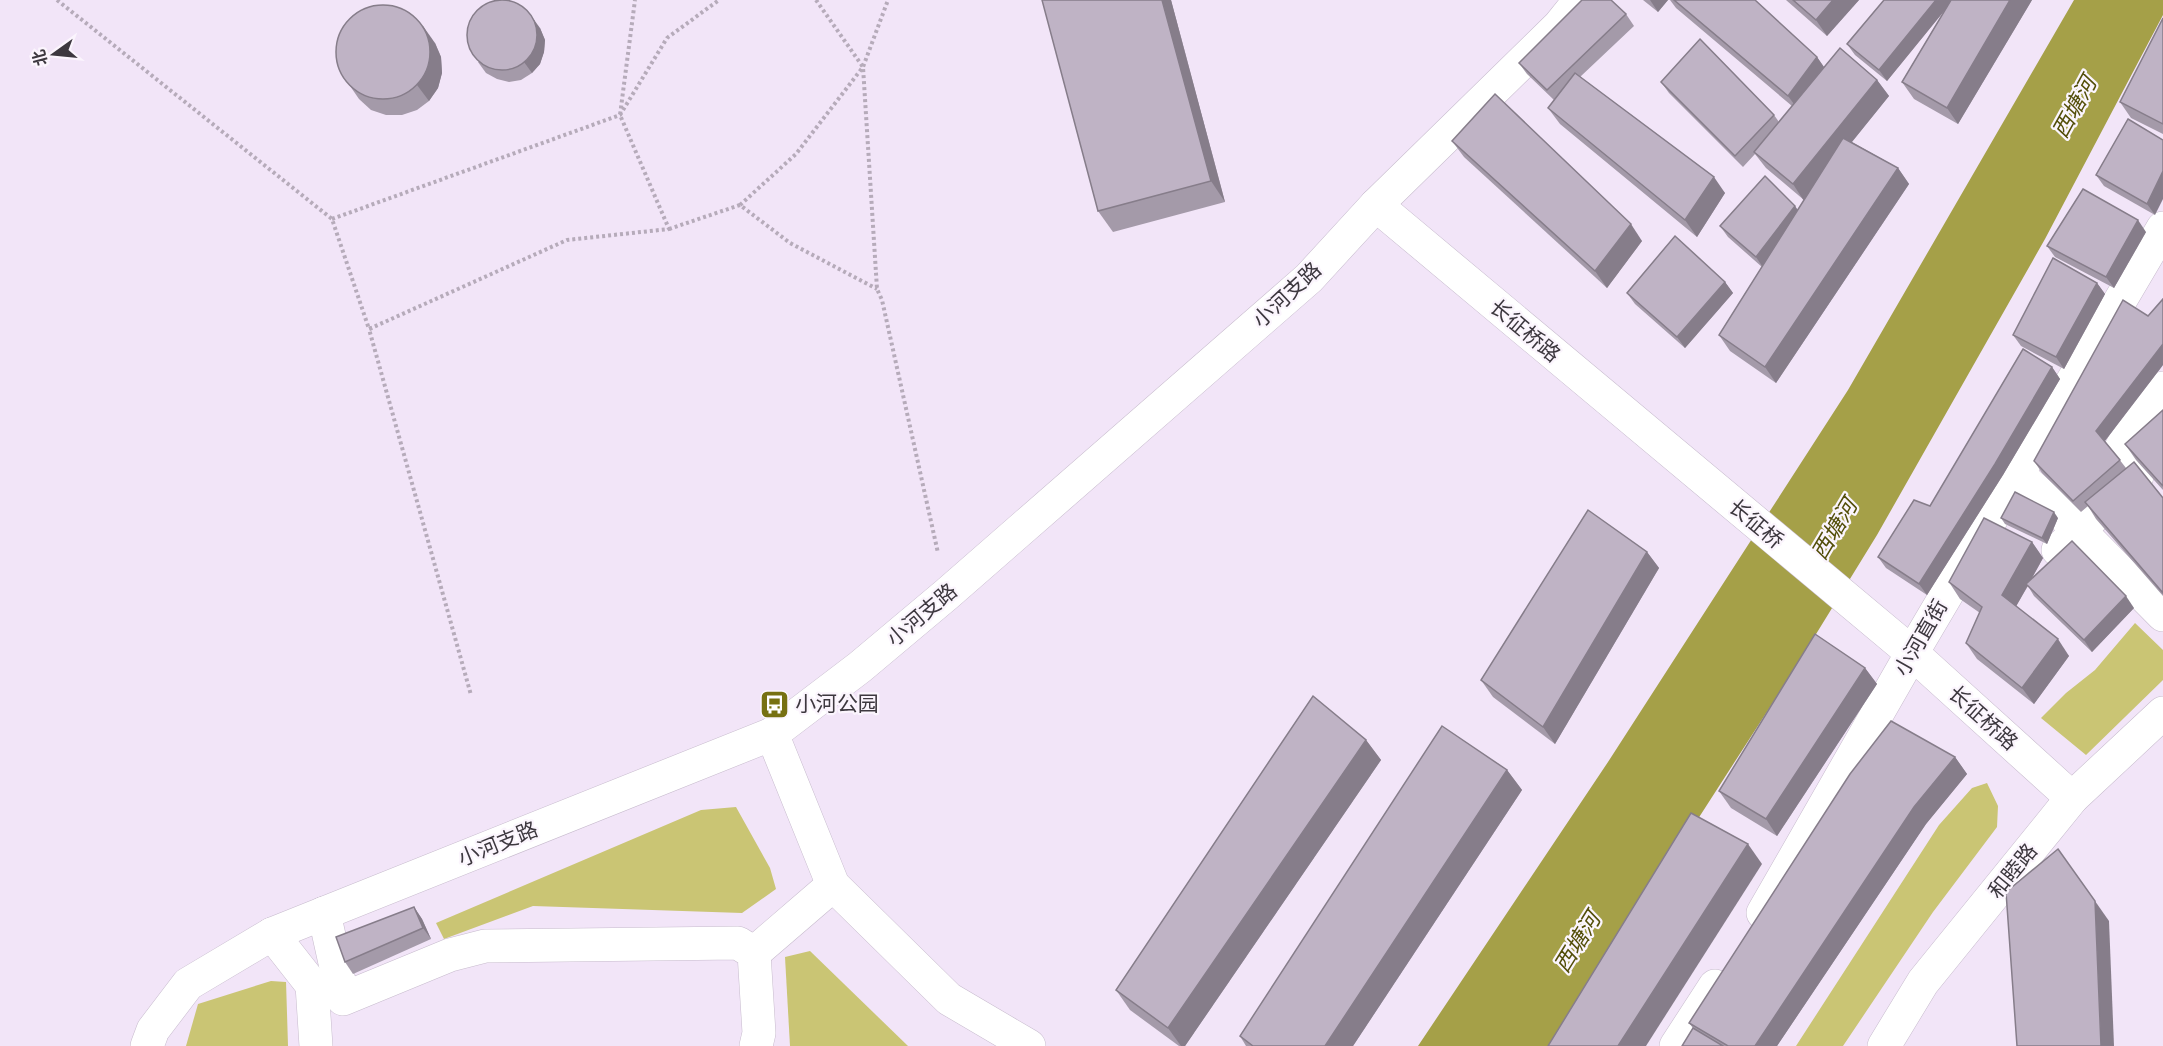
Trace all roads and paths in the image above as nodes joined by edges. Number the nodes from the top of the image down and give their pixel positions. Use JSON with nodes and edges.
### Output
{"nodes":[{"id":1,"x":58,"y":0,"type":"edge"},
{"id":2,"x":635,"y":0,"type":"edge"},
{"id":3,"x":718,"y":0,"type":"edge"},
{"id":4,"x":816,"y":0,"type":"edge"},
{"id":5,"x":888,"y":0,"type":"edge"},
{"id":6,"x":1580,"y":0,"type":"edge"},
{"id":7,"x":863,"y":67,"type":"junction"},
{"id":8,"x":620,"y":115,"type":"junction"},
{"id":9,"x":740,"y":205,"type":"junction"},
{"id":10,"x":1376,"y":205,"type":"junction"},
{"id":11,"x":332,"y":219,"type":"junction"},
{"id":12,"x":2163,"y":228,"type":"edge"},
{"id":13,"x":669,"y":229,"type":"junction"},
{"id":14,"x":2151,"y":276,"type":"edge"},
{"id":15,"x":877,"y":289,"type":"junction"},
{"id":16,"x":369,"y":329,"type":"junction"},
{"id":17,"x":2163,"y":388,"type":"edge"},
{"id":18,"x":1674,"y":456,"type":"joint"},
{"id":19,"x":2018,"y":474,"type":"junction"},
{"id":20,"x":2068,"y":539,"type":"junction"},
{"id":21,"x":947,"y":594,"type":"junction"},
{"id":22,"x":2163,"y":615,"type":"edge"},
{"id":23,"x":1903,"y":646,"type":"junction"},
{"id":24,"x":471,"y":695,"type":"dead end"},
{"id":25,"x":2163,"y":713,"type":"edge"},
{"id":26,"x":772,"y":734,"type":"junction"},
{"id":27,"x":2072,"y":798,"type":"junction"},
{"id":28,"x":833,"y":885,"type":"junction"},
{"id":29,"x":324,"y":913,"type":"junction"},
{"id":30,"x":272,"y":934,"type":"junction"},
{"id":31,"x":754,"y":953,"type":"junction"},
{"id":32,"x":344,"y":999,"type":"junction"},
{"id":33,"x":315,"y":1033,"type":"edge"},
{"id":34,"x":147,"y":1046,"type":"edge"},
{"id":35,"x":756,"y":1046,"type":"edge"},
{"id":36,"x":1029,"y":1046,"type":"edge"},
{"id":37,"x":1676,"y":1046,"type":"edge"},
{"id":38,"x":1884,"y":1046,"type":"edge"}],
"edges":[{"from":1,"to":11,"type":"path"},
{"from":2,"to":8,"type":"path"},
{"from":3,"to":8,"type":"path"},
{"from":4,"to":7,"type":"path"},
{"from":5,"to":7,"type":"path"},
{"from":6,"to":10,"type":"street","name":"小河支路"},
{"from":7,"to":9,"type":"path"},
{"from":7,"to":15,"type":"path"},
{"from":8,"to":11,"type":"path"},
{"from":8,"to":13,"type":"path"},
{"from":9,"to":13,"type":"path"},
{"from":9,"to":15,"type":"path"},
{"from":10,"to":18,"type":"street","name":"长征桥路"},
{"from":10,"to":21,"type":"street","name":"小河支路"},
{"from":11,"to":16,"type":"path"},
{"from":12,"to":14,"type":"street","name":"小河直街"},
{"from":13,"to":16,"type":"path"},
{"from":14,"to":19,"type":"street","name":"小河直街"},
{"from":15,"to":21,"type":"path"},
{"from":16,"to":24,"type":"path"},
{"from":17,"to":20,"type":"street"},
{"from":18,"to":23,"type":"street","name":"长征桥"},
{"from":19,"to":20,"type":"street"},
{"from":19,"to":23,"type":"street","name":"小河直街"},
{"from":20,"to":22,"type":"street"},
{"from":21,"to":26,"type":"street","name":"小河支路"},
{"from":23,"to":27,"type":"street","name":"长征桥路"},
{"from":23,"to":37,"type":"street","name":"小河直街"},
{"from":25,"to":27,"type":"street","name":"和睦路"},
{"from":26,"to":28,"type":"street"},
{"from":26,"to":29,"type":"street","name":"小河支路"},
{"from":27,"to":38,"type":"street","name":"和睦路"},
{"from":28,"to":31,"type":"street"},
{"from":28,"to":36,"type":"street"},
{"from":29,"to":30,"type":"street","name":"小河支路"},
{"from":29,"to":32,"type":"street"},
{"from":30,"to":33,"type":"street"},
{"from":30,"to":34,"type":"street","name":"小河支路"},
{"from":31,"to":32,"type":"street"},
{"from":31,"to":35,"type":"street"},
{"from":32,"to":33,"type":"street"}]}
